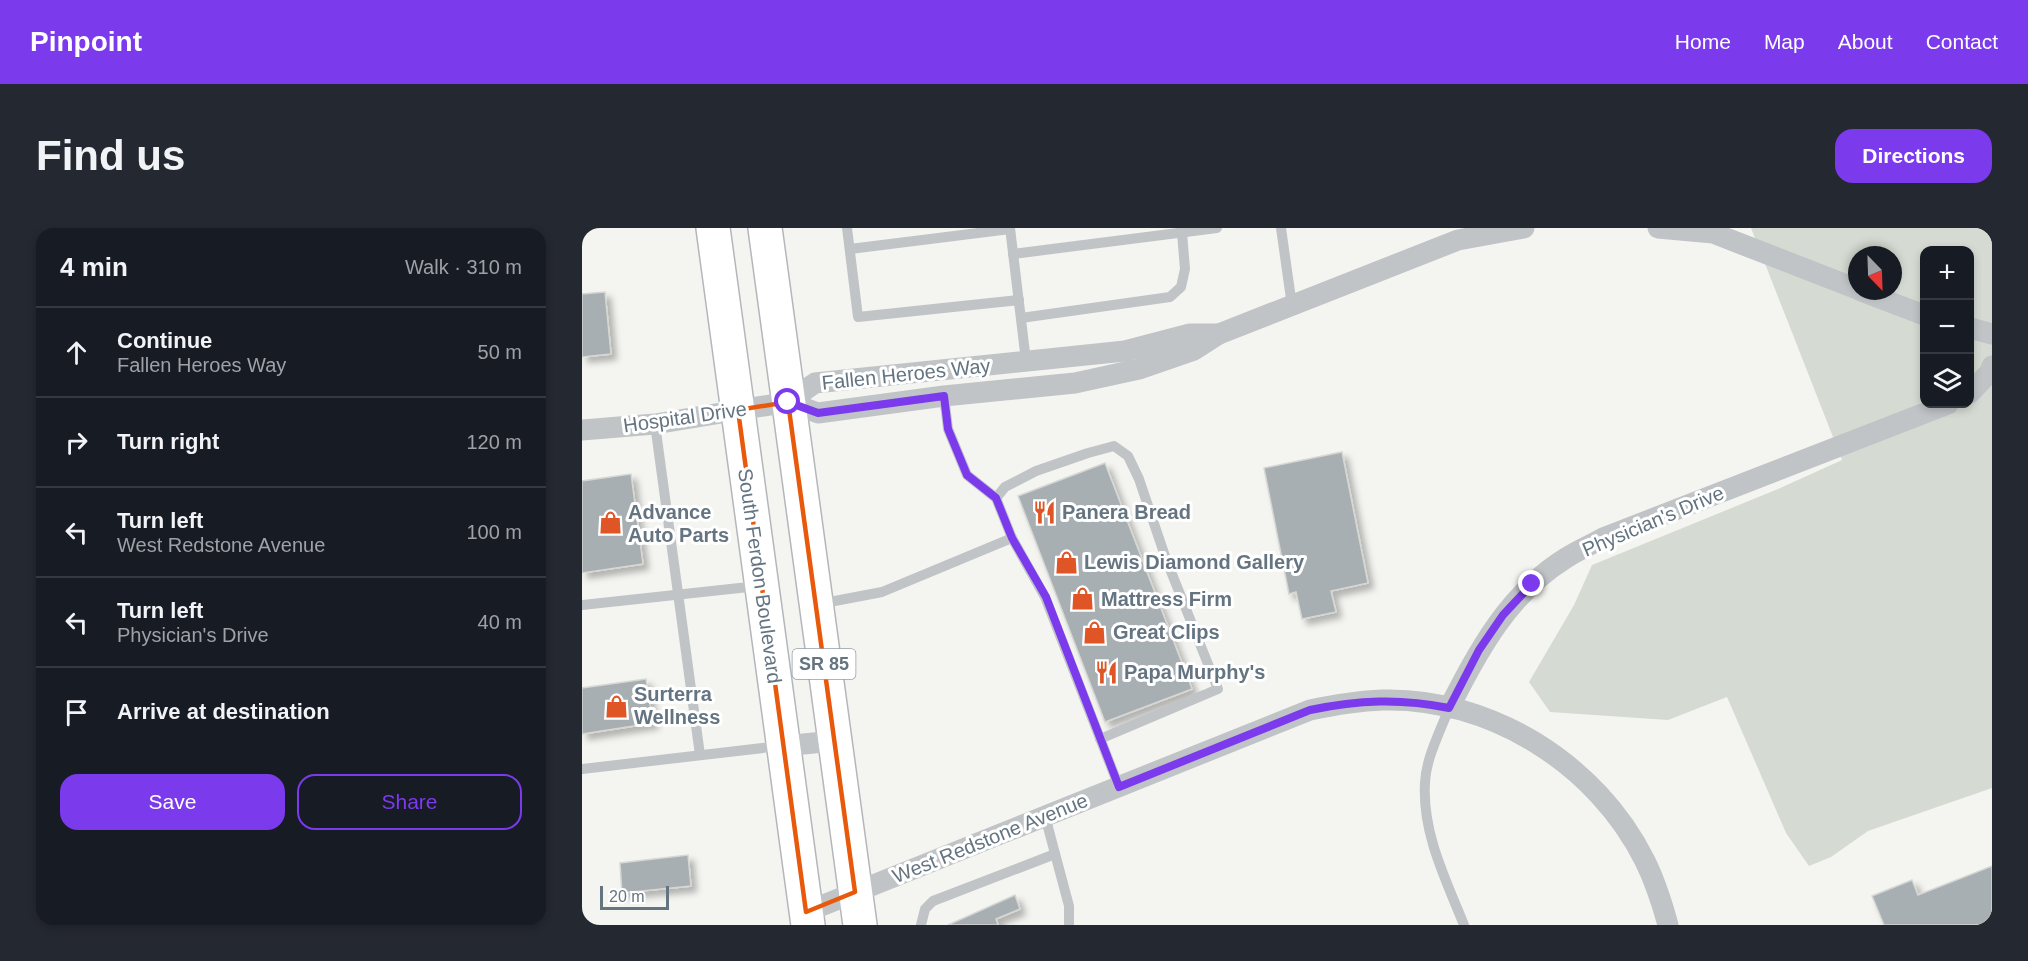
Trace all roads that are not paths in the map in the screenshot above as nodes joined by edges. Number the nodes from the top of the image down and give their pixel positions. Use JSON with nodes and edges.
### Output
{"nodes":[{"id":1,"x":713,"y":228,"type":"edge"},
{"id":2,"x":765,"y":228,"type":"edge"},
{"id":3,"x":847,"y":228,"type":"edge"},
{"id":4,"x":1217,"y":228,"type":"edge"},
{"id":5,"x":1281,"y":228,"type":"edge"},
{"id":6,"x":1519,"y":228,"type":"edge"},
{"id":7,"x":1658,"y":228,"type":"edge"},
{"id":8,"x":1010,"y":229,"type":"edge"},
{"id":9,"x":1713,"y":231,"type":"edge"},
{"id":10,"x":1182,"y":232,"type":"junction"},
{"id":11,"x":850,"y":249,"type":"junction"},
{"id":12,"x":1013,"y":254,"type":"junction"},
{"id":13,"x":1848,"y":286,"type":"edge"},
{"id":14,"x":1019,"y":300,"type":"junction"},
{"id":15,"x":1885,"y":300,"type":"edge"},
{"id":16,"x":1292,"y":306,"type":"junction"},
{"id":17,"x":1920,"y":313,"type":"edge"},
{"id":18,"x":1021,"y":318,"type":"junction"},
{"id":19,"x":1974,"y":329,"type":"edge"},
{"id":20,"x":1219,"y":334,"type":"junction"},
{"id":21,"x":1992,"y":334,"type":"edge"},
{"id":22,"x":1026,"y":361,"type":"junction"},
{"id":23,"x":1992,"y":366,"type":"edge"},
{"id":24,"x":1974,"y":389,"type":"edge"},
{"id":25,"x":944,"y":396,"type":"junction"},
{"id":26,"x":788,"y":402,"type":"junction"},
{"id":27,"x":1924,"y":409,"type":"edge"},
{"id":28,"x":738,"y":410,"type":"junction"},
{"id":29,"x":655,"y":424,"type":"junction"},
{"id":30,"x":582,"y":430,"type":"edge"},
{"id":31,"x":996,"y":498,"type":"junction"},
{"id":32,"x":1012,"y":538,"type":"junction"},
{"id":33,"x":761,"y":585,"type":"junction"},
{"id":34,"x":678,"y":594,"type":"junction"},
{"id":35,"x":816,"y":605,"type":"junction"},
{"id":36,"x":582,"y":606,"type":"edge"},
{"id":37,"x":1449,"y":708,"type":"junction"},
{"id":38,"x":1100,"y":739,"type":"junction"},
{"id":39,"x":834,"y":741,"type":"junction"},
{"id":40,"x":783,"y":746,"type":"junction"},
{"id":41,"x":700,"y":755,"type":"junction"},
{"id":42,"x":582,"y":769,"type":"edge"},
{"id":43,"x":1119,"y":787,"type":"junction"},
{"id":44,"x":1045,"y":816,"type":"junction"},
{"id":45,"x":1055,"y":854,"type":"junction"},
{"id":46,"x":855,"y":892,"type":"junction"},
{"id":47,"x":807,"y":919,"type":"edge"},
{"id":48,"x":860,"y":925,"type":"edge"},
{"id":49,"x":921,"y":925,"type":"edge"},
{"id":50,"x":1069,"y":925,"type":"edge"},
{"id":51,"x":1464,"y":925,"type":"edge"},
{"id":52,"x":1668,"y":925,"type":"edge"}],
"edges":[{"from":1,"to":28,"type":"main road","name":"South Ferdon Boulevard","number":"SR 85"},
{"from":2,"to":26,"type":"main road","number":"SR 85"},
{"from":3,"to":11,"type":"lane"},
{"from":4,"to":10,"type":"lane"},
{"from":5,"to":16,"type":"lane"},
{"from":6,"to":16,"type":"street","name":"Fallen Heroes Way"},
{"from":7,"to":9,"type":"street"},
{"from":8,"to":11,"type":"lane"},
{"from":8,"to":12,"type":"lane"},
{"from":9,"to":13,"type":"street"},
{"from":10,"to":12,"type":"lane"},
{"from":10,"to":18,"type":"lane"},
{"from":11,"to":14,"type":"lane"},
{"from":12,"to":14,"type":"lane"},
{"from":14,"to":18,"type":"lane"},
{"from":15,"to":17,"type":"street"},
{"from":16,"to":20,"type":"street","name":"Fallen Heroes Way"},
{"from":18,"to":22,"type":"lane"},
{"from":19,"to":21,"type":"street"},
{"from":20,"to":22,"type":"street","name":"Fallen Heroes Way"},
{"from":20,"to":25,"type":"street","name":"Fallen Heroes Way"},
{"from":22,"to":26,"type":"street","name":"Fallen Heroes Way"},
{"from":23,"to":24,"type":"street"},
{"from":25,"to":26,"type":"street","name":"Fallen Heroes Way"},
{"from":25,"to":31,"type":"lane"},
{"from":26,"to":28,"type":"street","name":"Hospital Drive"},
{"from":26,"to":35,"type":"main road","number":"SR 85"},
{"from":27,"to":37,"type":"street","name":"Physician's Drive"},
{"from":28,"to":29,"type":"street","name":"Hospital Drive"},
{"from":28,"to":33,"type":"main road","name":"South Ferdon Boulevard","number":"SR 85"},
{"from":29,"to":30,"type":"street","name":"Hospital Drive"},
{"from":29,"to":34,"type":"lane"},
{"from":31,"to":32,"type":"lane"},
{"from":31,"to":38,"type":"lane"},
{"from":32,"to":35,"type":"lane"},
{"from":32,"to":38,"type":"lane"},
{"from":33,"to":34,"type":"lane"},
{"from":33,"to":40,"type":"main road","name":"South Ferdon Boulevard","number":"SR 85"},
{"from":34,"to":36,"type":"lane"},
{"from":34,"to":41,"type":"lane"},
{"from":35,"to":39,"type":"main road","number":"SR 85"},
{"from":37,"to":43,"type":"street","name":"West Redstone Avenue"},
{"from":37,"to":51,"type":"lane"},
{"from":37,"to":52,"type":"street","name":"West Redstone Avenue"},
{"from":38,"to":43,"type":"lane"},
{"from":39,"to":40,"type":"street"},
{"from":39,"to":46,"type":"main road","number":"SR 85"},
{"from":40,"to":41,"type":"lane"},
{"from":40,"to":47,"type":"main road","name":"South Ferdon Boulevard","number":"SR 85"},
{"from":41,"to":42,"type":"lane"},
{"from":43,"to":44,"type":"street","name":"West Redstone Avenue"},
{"from":44,"to":45,"type":"lane"},
{"from":44,"to":46,"type":"street","name":"West Redstone Avenue"},
{"from":45,"to":49,"type":"lane"},
{"from":45,"to":50,"type":"lane"},
{"from":46,"to":47,"type":"street","name":"West Redstone Avenue"},
{"from":46,"to":48,"type":"main road","number":"SR 85"}]}
